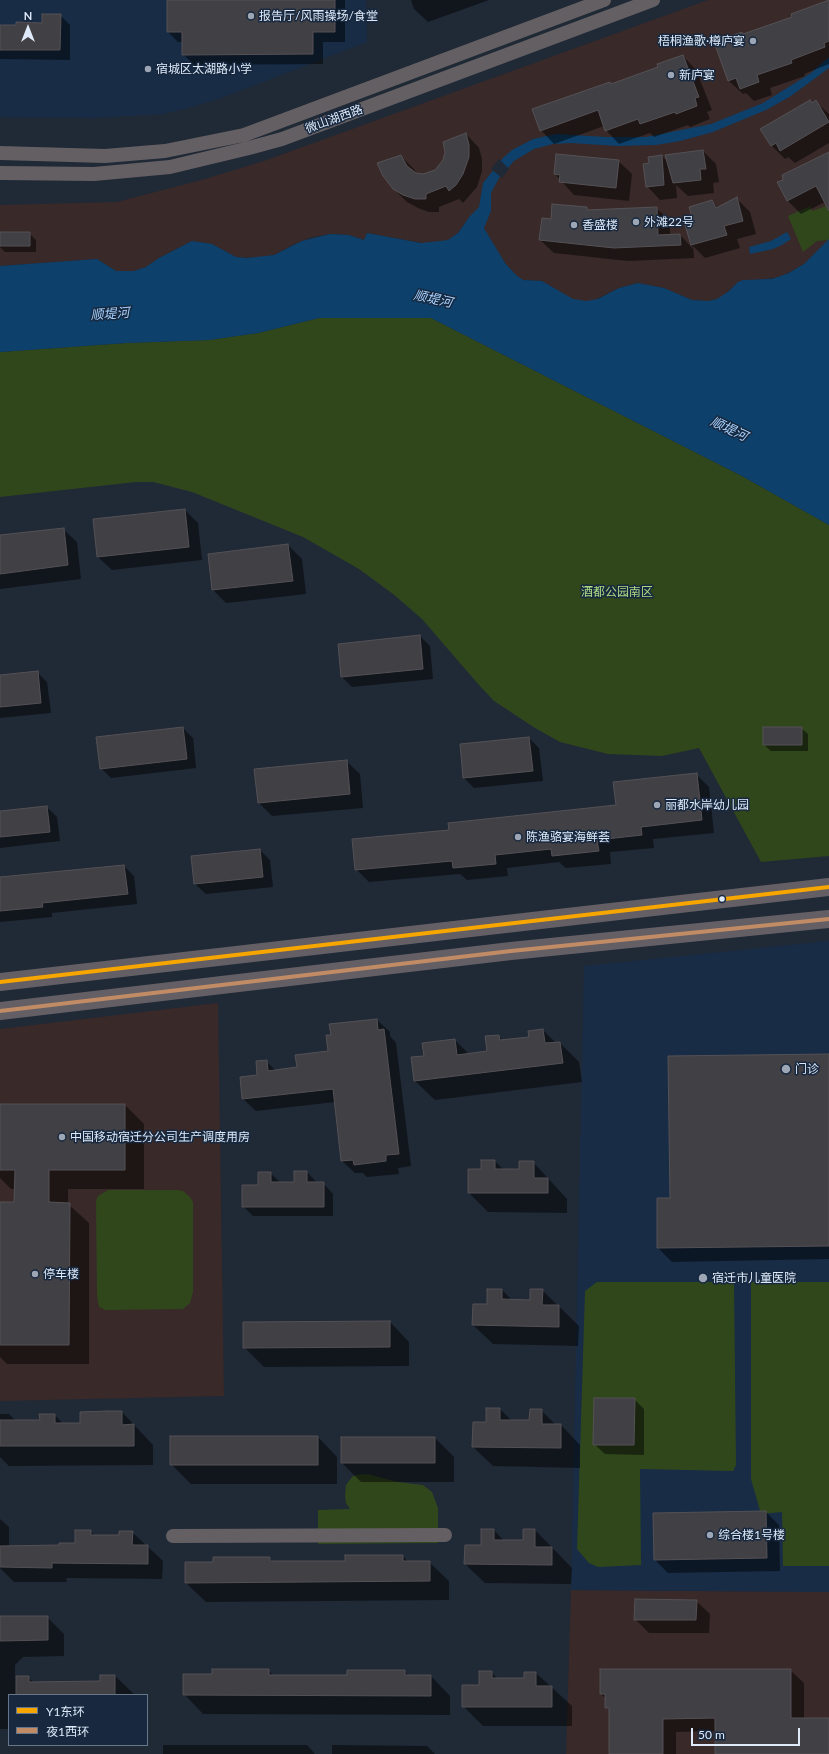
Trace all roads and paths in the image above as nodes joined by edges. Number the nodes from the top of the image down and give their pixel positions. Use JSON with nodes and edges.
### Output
{"nodes":[{"id":1,"x":604,"y":0,"type":"edge"},
{"id":2,"x":653,"y":0,"type":"edge"},
{"id":3,"x":0,"y":153,"type":"edge"},
{"id":4,"x":0,"y":173,"type":"edge"},
{"id":5,"x":829,"y":887,"type":"edge"},
{"id":6,"x":829,"y":920,"type":"edge"},
{"id":7,"x":0,"y":982,"type":"edge"},
{"id":8,"x":0,"y":1011,"type":"edge"},
{"id":9,"x":445,"y":1535,"type":"dead end"},
{"id":10,"x":173,"y":1536,"type":"dead end"}],
"edges":[{"from":1,"to":3,"type":"street","name":"微山湖西路"},
{"from":2,"to":4,"type":"street","name":"微山湖西路"},
{"from":5,"to":7,"type":"main road"},
{"from":6,"to":8,"type":"main road"},
{"from":9,"to":10,"type":"street"}]}
